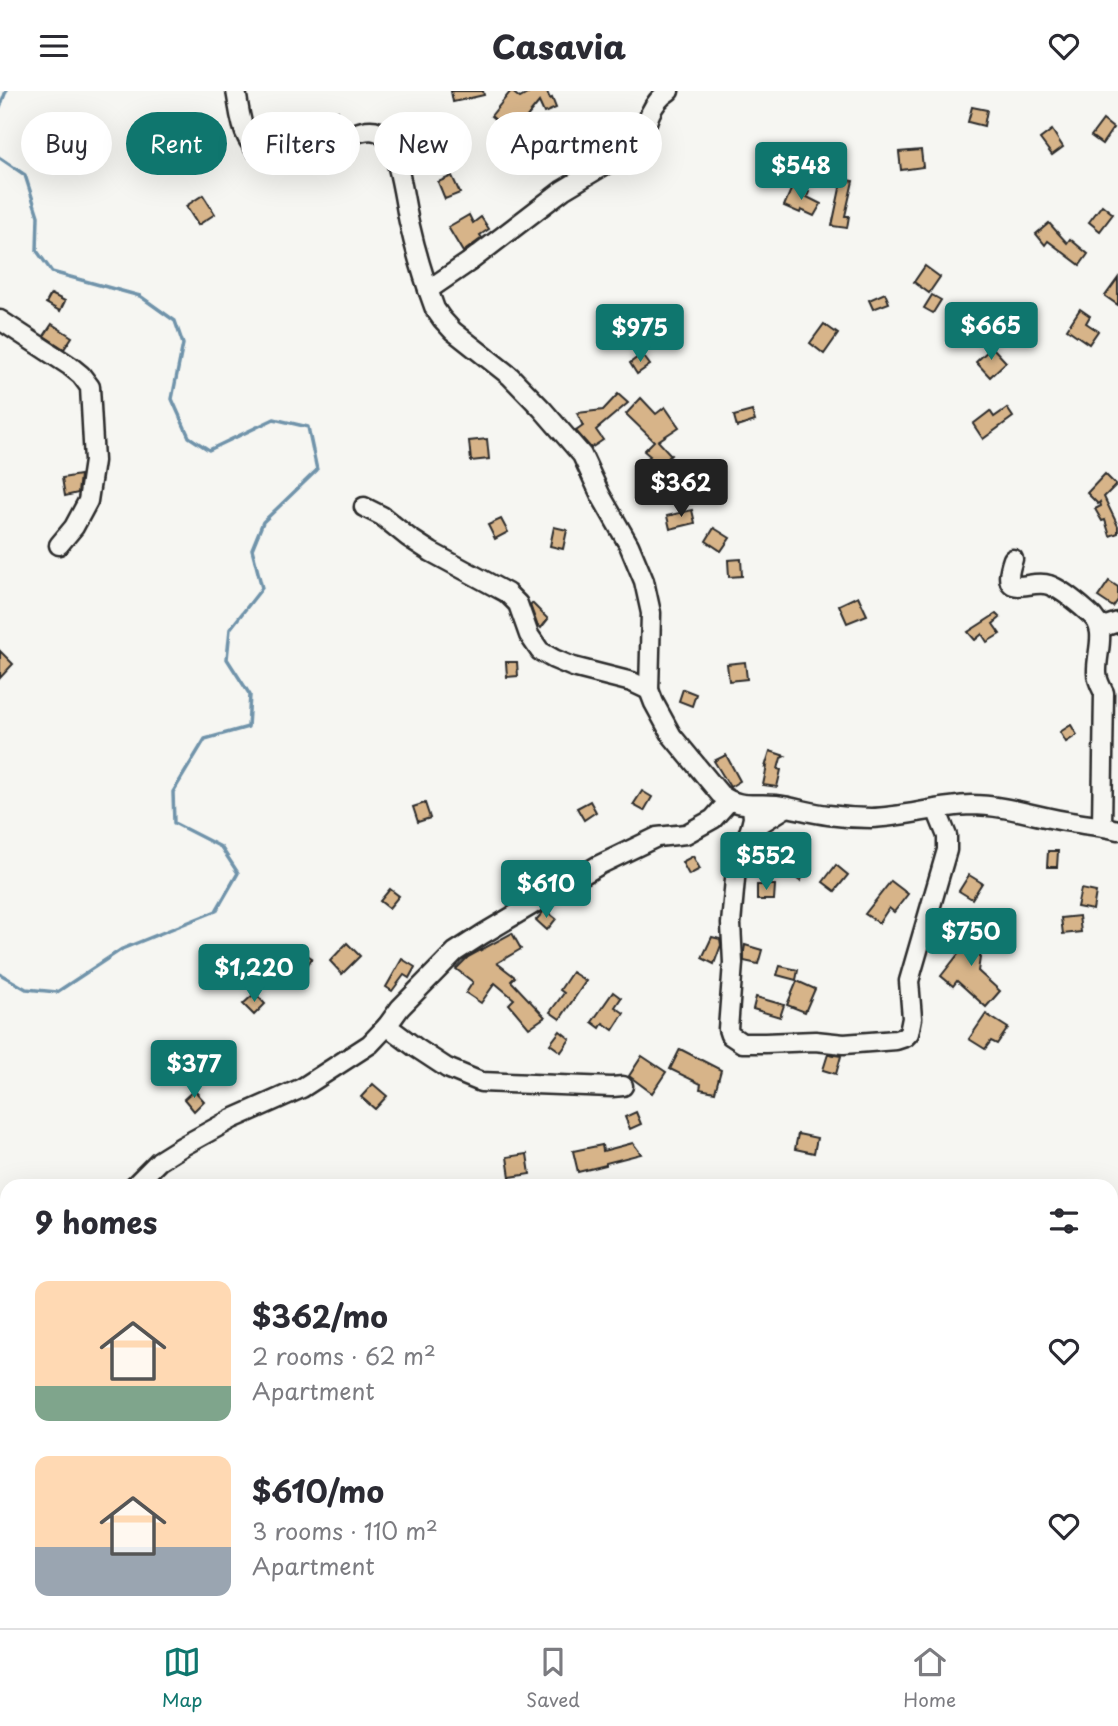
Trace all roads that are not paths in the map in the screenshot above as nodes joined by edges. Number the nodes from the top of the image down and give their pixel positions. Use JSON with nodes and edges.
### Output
{"nodes":[{"id":1,"x":236,"y":91,"type":"edge"},
{"id":2,"x":669,"y":91,"type":"edge"},
{"id":3,"x":428,"y":290,"type":"junction"},
{"id":4,"x":0,"y":320,"type":"edge"},
{"id":5,"x":364,"y":507,"type":"dead end"},
{"id":6,"x":59,"y":545,"type":"dead end"},
{"id":7,"x":1013,"y":559,"type":"dead end"},
{"id":8,"x":1118,"y":622,"type":"edge"},
{"id":9,"x":1100,"y":628,"type":"junction"},
{"id":10,"x":649,"y":690,"type":"junction"},
{"id":11,"x":729,"y":801,"type":"junction"},
{"id":12,"x":752,"y":806,"type":"junction"},
{"id":13,"x":788,"y":807,"type":"junction"},
{"id":14,"x":936,"y":809,"type":"junction"},
{"id":15,"x":1110,"y":828,"type":"edge"},
{"id":16,"x":750,"y":830,"type":"junction"},
{"id":17,"x":387,"y":1025,"type":"junction"},
{"id":18,"x":623,"y":1086,"type":"dead end"},
{"id":19,"x":141,"y":1179,"type":"edge"}],
"edges":[{"from":1,"to":3,"type":"street"},
{"from":2,"to":3,"type":"street"},
{"from":3,"to":10,"type":"street"},
{"from":4,"to":6,"type":"street"},
{"from":5,"to":10,"type":"street"},
{"from":7,"to":9,"type":"street"},
{"from":8,"to":9,"type":"street"},
{"from":9,"to":15,"type":"street"},
{"from":10,"to":11,"type":"street"},
{"from":11,"to":12,"type":"street"},
{"from":11,"to":17,"type":"street"},
{"from":12,"to":13,"type":"street"},
{"from":12,"to":16,"type":"street"},
{"from":13,"to":14,"type":"street"},
{"from":13,"to":16,"type":"street"},
{"from":14,"to":15,"type":"street"},
{"from":14,"to":16,"type":"street"},
{"from":17,"to":18,"type":"street"},
{"from":17,"to":19,"type":"street"}]}
